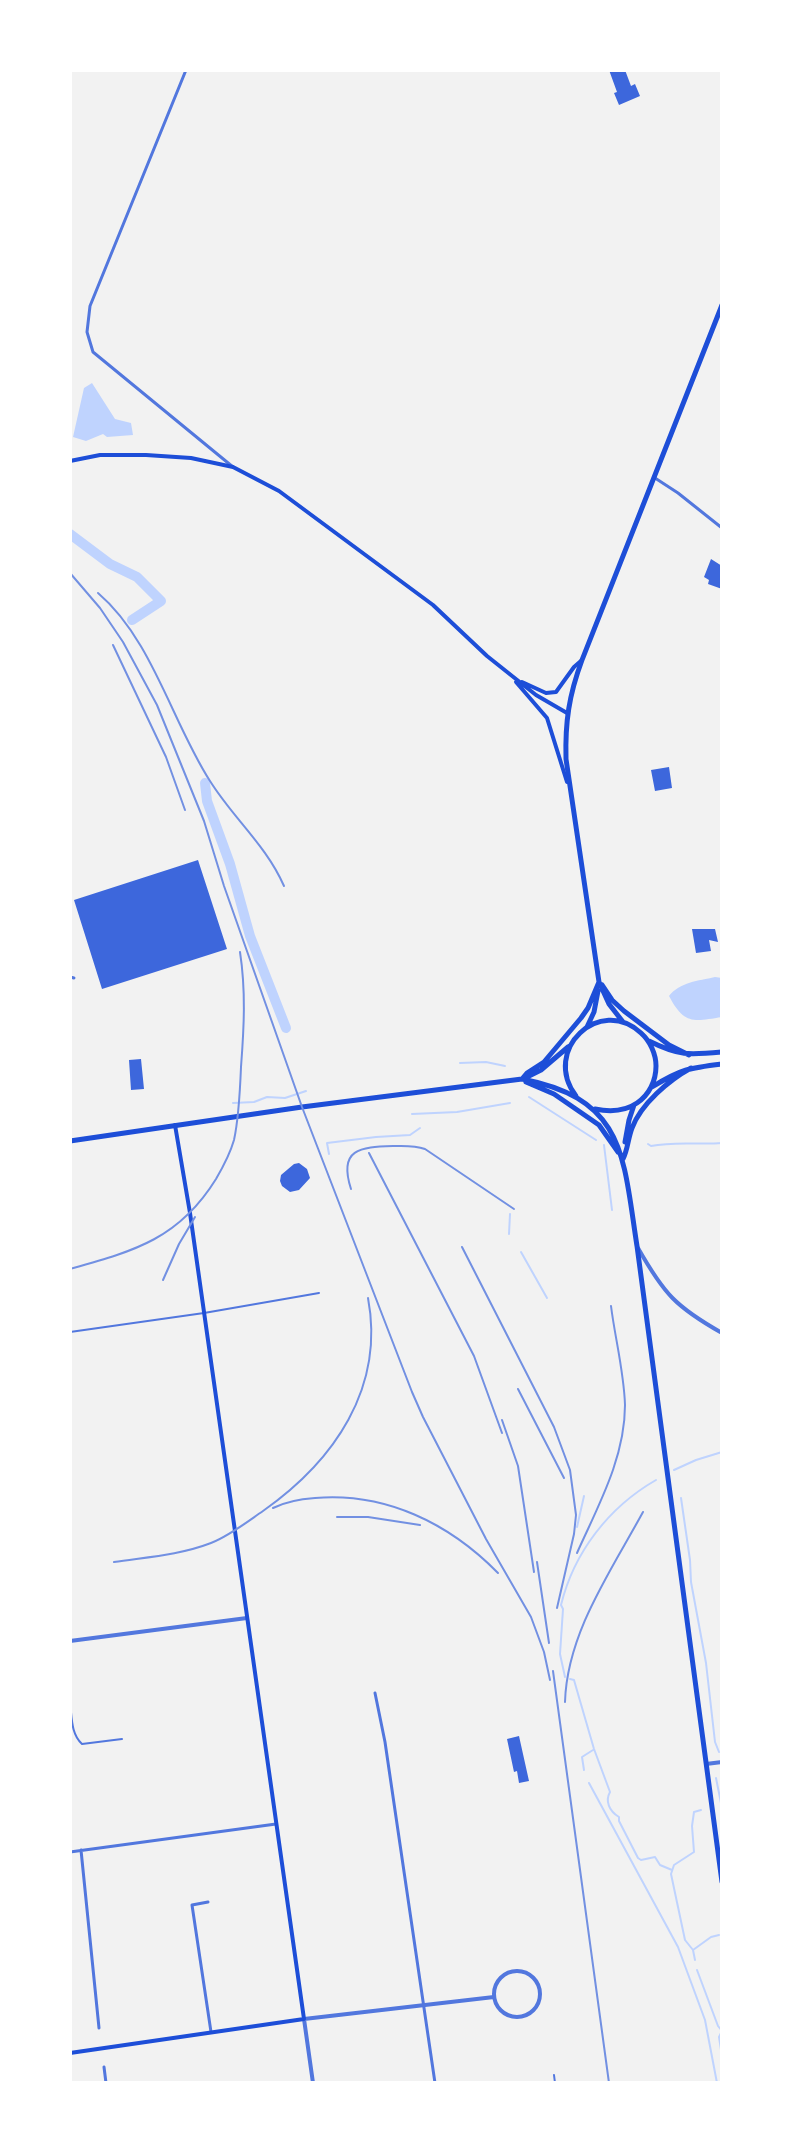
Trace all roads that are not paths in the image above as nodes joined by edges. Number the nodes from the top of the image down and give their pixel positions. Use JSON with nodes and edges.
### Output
{"nodes":[{"id":1,"x":186,"y":70,"type":"edge"},
{"id":2,"x":722,"y":305,"type":"edge"},
{"id":3,"x":719,"y":320,"type":"edge"},
{"id":4,"x":70,"y":461,"type":"edge"},
{"id":5,"x":233,"y":467,"type":"junction"},
{"id":6,"x":655,"y":478,"type":"junction"},
{"id":7,"x":722,"y":528,"type":"edge"},
{"id":8,"x":582,"y":660,"type":"junction"},
{"id":9,"x":512,"y":677,"type":"junction"},
{"id":10,"x":567,"y":713,"type":"junction"},
{"id":11,"x":571,"y":793,"type":"junction"},
{"id":12,"x":599,"y":982,"type":"junction"},
{"id":13,"x":623,"y":1022,"type":"junction"},
{"id":14,"x":587,"y":1027,"type":"junction"},
{"id":15,"x":648,"y":1041,"type":"junction"},
{"id":16,"x":569,"y":1047,"type":"junction"},
{"id":17,"x":722,"y":1052,"type":"edge"},
{"id":18,"x":689,"y":1055,"type":"junction"},
{"id":19,"x":722,"y":1064,"type":"edge"},
{"id":20,"x":691,"y":1068,"type":"junction"},
{"id":21,"x":522,"y":1079,"type":"junction"},
{"id":22,"x":650,"y":1089,"type":"junction"},
{"id":23,"x":579,"y":1099,"type":"junction"},
{"id":24,"x":634,"y":1105,"type":"junction"},
{"id":25,"x":594,"y":1109,"type":"junction"},
{"id":26,"x":175,"y":1125,"type":"junction"},
{"id":27,"x":70,"y":1141,"type":"edge"},
{"id":28,"x":623,"y":1159,"type":"junction"},
{"id":29,"x":637,"y":1246,"type":"junction"},
{"id":30,"x":319,"y":1293,"type":"dead end"},
{"id":31,"x":204,"y":1313,"type":"junction"},
{"id":32,"x":70,"y":1332,"type":"edge"},
{"id":33,"x":722,"y":1333,"type":"edge"},
{"id":34,"x":247,"y":1618,"type":"junction"},
{"id":35,"x":70,"y":1641,"type":"edge"},
{"id":36,"x":375,"y":1693,"type":"dead end"},
{"id":37,"x":70,"y":1703,"type":"edge"},
{"id":38,"x":122,"y":1739,"type":"dead end"},
{"id":39,"x":722,"y":1762,"type":"edge"},
{"id":40,"x":706,"y":1764,"type":"junction"},
{"id":41,"x":276,"y":1824,"type":"junction"},
{"id":42,"x":81,"y":1850,"type":"junction"},
{"id":43,"x":70,"y":1852,"type":"edge"},
{"id":44,"x":722,"y":1882,"type":"edge"},
{"id":45,"x":208,"y":1902,"type":"dead end"},
{"id":46,"x":494,"y":1997,"type":"junction"},
{"id":47,"x":423,"y":2005,"type":"junction"},
{"id":48,"x":304,"y":2019,"type":"junction"},
{"id":49,"x":99,"y":2028,"type":"dead end"},
{"id":50,"x":211,"y":2032,"type":"junction"},
{"id":51,"x":70,"y":2053,"type":"edge"},
{"id":52,"x":104,"y":2067,"type":"dead end"},
{"id":53,"x":554,"y":2075,"type":"dead end"},
{"id":54,"x":106,"y":2083,"type":"edge"},
{"id":55,"x":313,"y":2083,"type":"edge"},
{"id":56,"x":435,"y":2083,"type":"edge"},
{"id":57,"x":555,"y":2083,"type":"edge"}],
"edges":[{"from":1,"to":5,"type":"street"},
{"from":2,"to":3,"type":"main road"},
{"from":3,"to":6,"type":"main road"},
{"from":4,"to":5,"type":"main road"},
{"from":5,"to":9,"type":"main road"},
{"from":6,"to":7,"type":"street"},
{"from":6,"to":8,"type":"main road"},
{"from":8,"to":9,"type":"main road"},
{"from":8,"to":10,"type":"main road"},
{"from":9,"to":10,"type":"main road"},
{"from":9,"to":11,"type":"main road"},
{"from":10,"to":11,"type":"main road"},
{"from":11,"to":12,"type":"main road"},
{"from":12,"to":13,"type":"main road"},
{"from":12,"to":14,"type":"main road"},
{"from":12,"to":18,"type":"main road"},
{"from":12,"to":21,"type":"main road"},
{"from":13,"to":14,"type":"main road"},
{"from":13,"to":15,"type":"main road"},
{"from":14,"to":16,"type":"main road"},
{"from":15,"to":18,"type":"main road"},
{"from":15,"to":22,"type":"main road"},
{"from":16,"to":21,"type":"main road"},
{"from":16,"to":23,"type":"main road"},
{"from":17,"to":18,"type":"main road"},
{"from":19,"to":20,"type":"main road"},
{"from":20,"to":22,"type":"main road"},
{"from":20,"to":28,"type":"main road"},
{"from":21,"to":23,"type":"main road"},
{"from":21,"to":26,"type":"main road"},
{"from":21,"to":28,"type":"main road"},
{"from":22,"to":24,"type":"main road"},
{"from":23,"to":25,"type":"main road"},
{"from":24,"to":25,"type":"main road"},
{"from":24,"to":28,"type":"main road"},
{"from":25,"to":28,"type":"main road"},
{"from":26,"to":27,"type":"main road"},
{"from":26,"to":31,"type":"main road"},
{"from":28,"to":29,"type":"main road"},
{"from":29,"to":33,"type":"street"},
{"from":29,"to":40,"type":"main road"},
{"from":30,"to":31,"type":"lane"},
{"from":31,"to":32,"type":"lane"},
{"from":31,"to":34,"type":"main road"},
{"from":34,"to":35,"type":"street"},
{"from":34,"to":41,"type":"main road"},
{"from":36,"to":47,"type":"street"},
{"from":37,"to":38,"type":"lane"},
{"from":39,"to":40,"type":"street"},
{"from":40,"to":44,"type":"main road"},
{"from":41,"to":42,"type":"street"},
{"from":41,"to":48,"type":"main road"},
{"from":42,"to":43,"type":"street"},
{"from":42,"to":49,"type":"street"},
{"from":45,"to":50,"type":"street"},
{"from":46,"to":46,"type":"street"},
{"from":46,"to":47,"type":"street"},
{"from":47,"to":48,"type":"street"},
{"from":47,"to":56,"type":"street"},
{"from":48,"to":50,"type":"main road"},
{"from":48,"to":55,"type":"street"},
{"from":50,"to":51,"type":"main road"},
{"from":52,"to":54,"type":"street"},
{"from":53,"to":57,"type":"lane"}]}
